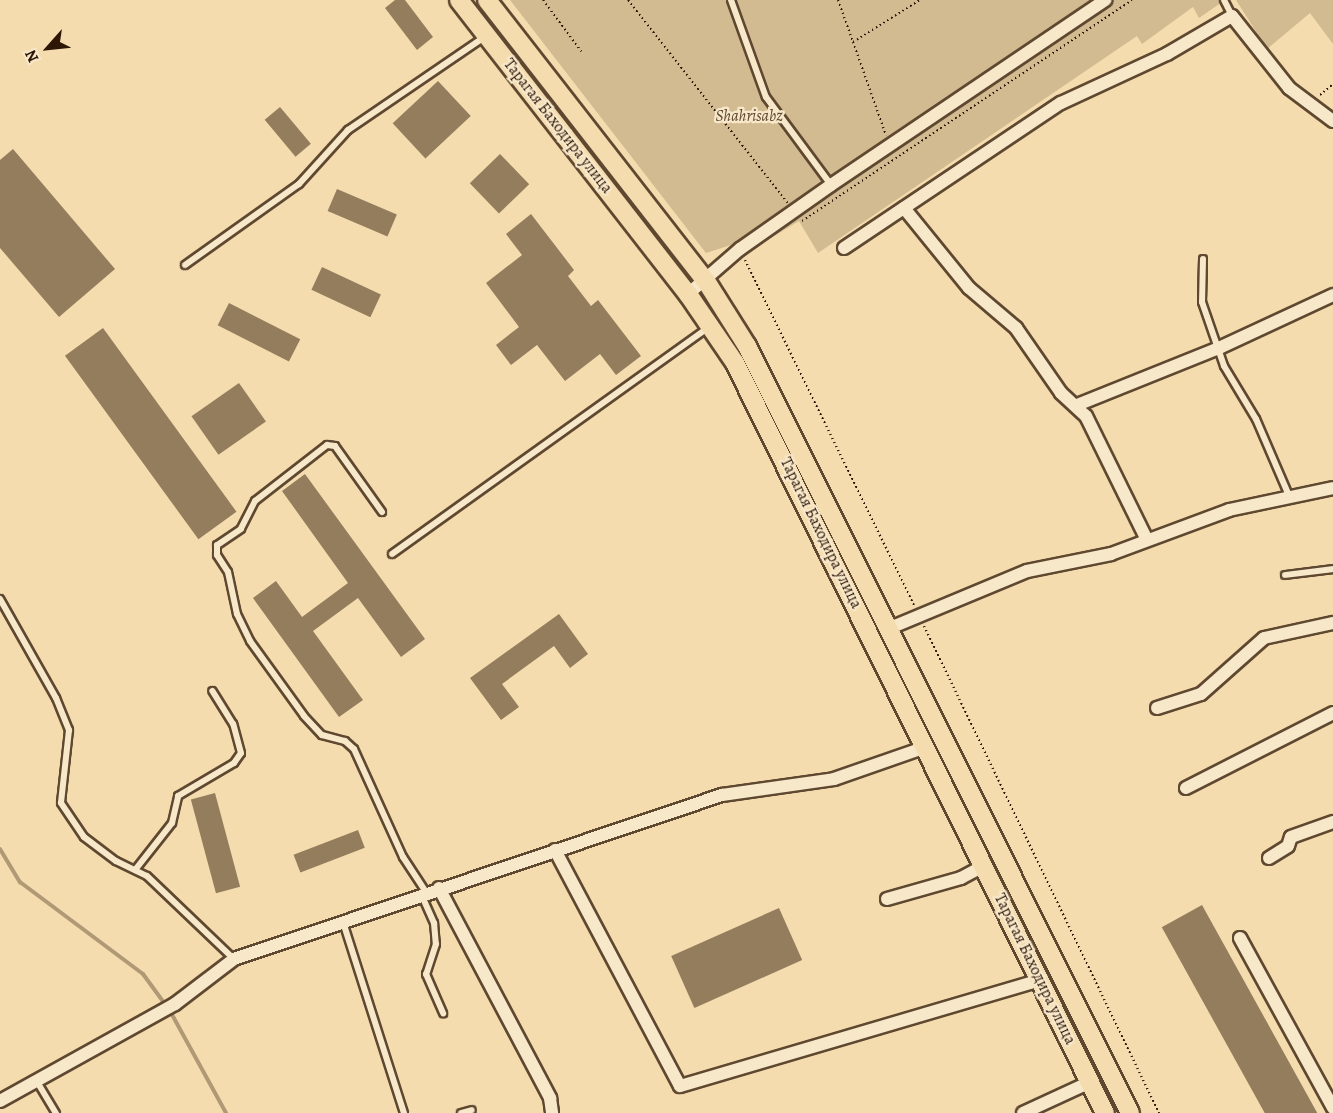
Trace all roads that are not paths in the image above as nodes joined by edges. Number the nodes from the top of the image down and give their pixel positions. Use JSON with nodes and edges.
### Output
{"nodes":[{"id":1,"x":459,"y":0,"type":"edge"},
{"id":2,"x":487,"y":0,"type":"edge"},
{"id":3,"x":732,"y":0,"type":"edge"},
{"id":4,"x":1105,"y":0,"type":"edge"},
{"id":5,"x":1224,"y":0,"type":"edge"},
{"id":6,"x":1232,"y":16,"type":"junction"},
{"id":7,"x":486,"y":35,"type":"junction"},
{"id":8,"x":1333,"y":121,"type":"edge"},
{"id":9,"x":831,"y":185,"type":"junction"},
{"id":10,"x":904,"y":208,"type":"junction"},
{"id":11,"x":844,"y":248,"type":"dead end"},
{"id":12,"x":1203,"y":259,"type":"dead end"},
{"id":13,"x":185,"y":265,"type":"dead end"},
{"id":14,"x":706,"y":281,"type":"junction"},
{"id":15,"x":688,"y":294,"type":"junction"},
{"id":16,"x":1333,"y":295,"type":"edge"},
{"id":17,"x":711,"y":326,"type":"junction"},
{"id":18,"x":1219,"y":348,"type":"junction"},
{"id":19,"x":1077,"y":405,"type":"junction"},
{"id":20,"x":1333,"y":488,"type":"edge"},
{"id":21,"x":1290,"y":499,"type":"junction"},
{"id":22,"x":382,"y":512,"type":"dead end"},
{"id":23,"x":1147,"y":540,"type":"junction"},
{"id":24,"x":392,"y":554,"type":"dead end"},
{"id":25,"x":1333,"y":569,"type":"edge"},
{"id":26,"x":1285,"y":575,"type":"dead end"},
{"id":27,"x":0,"y":599,"type":"edge"},
{"id":28,"x":1333,"y":623,"type":"edge"},
{"id":29,"x":890,"y":628,"type":"junction"},
{"id":30,"x":212,"y":691,"type":"dead end"},
{"id":31,"x":1156,"y":708,"type":"dead end"},
{"id":32,"x":1333,"y":713,"type":"edge"},
{"id":33,"x":926,"y":747,"type":"junction"},
{"id":34,"x":1186,"y":788,"type":"dead end"},
{"id":35,"x":1333,"y":822,"type":"edge"},
{"id":36,"x":555,"y":850,"type":"junction"},
{"id":37,"x":1269,"y":858,"type":"dead end"},
{"id":38,"x":984,"y":866,"type":"junction"},
{"id":39,"x":135,"y":870,"type":"junction"},
{"id":40,"x":438,"y":888,"type":"junction"},
{"id":41,"x":423,"y":893,"type":"junction"},
{"id":42,"x":887,"y":898,"type":"dead end"},
{"id":43,"x":343,"y":921,"type":"junction"},
{"id":44,"x":1240,"y":938,"type":"dead end"},
{"id":45,"x":234,"y":959,"type":"junction"},
{"id":46,"x":1040,"y":980,"type":"junction"},
{"id":47,"x":443,"y":1013,"type":"dead end"},
{"id":48,"x":36,"y":1080,"type":"junction"},
{"id":49,"x":1090,"y":1082,"type":"junction"},
{"id":50,"x":0,"y":1101,"type":"edge"},
{"id":51,"x":1333,"y":1108,"type":"edge"},
{"id":52,"x":471,"y":1110,"type":"dead end"},
{"id":53,"x":56,"y":1113,"type":"edge"},
{"id":54,"x":404,"y":1113,"type":"edge"},
{"id":55,"x":461,"y":1113,"type":"edge"},
{"id":56,"x":552,"y":1113,"type":"edge"},
{"id":57,"x":1023,"y":1113,"type":"edge"},
{"id":58,"x":1105,"y":1113,"type":"edge"},
{"id":59,"x":1130,"y":1113,"type":"edge"}],
"edges":[{"from":1,"to":7,"type":"main road","name":"Тарагая Баходира улица"},
{"from":2,"to":14,"type":"main road","name":"Тарагая Баходира улица"},
{"from":3,"to":9,"type":"lane"},
{"from":4,"to":9,"type":"street"},
{"from":5,"to":6,"type":"lane"},
{"from":6,"to":8,"type":"street"},
{"from":6,"to":10,"type":"street"},
{"from":7,"to":13,"type":"lane"},
{"from":7,"to":15,"type":"main road","name":"Тарагая Баходира улица"},
{"from":9,"to":14,"type":"street"},
{"from":10,"to":11,"type":"street"},
{"from":10,"to":19,"type":"street"},
{"from":12,"to":18,"type":"lane"},
{"from":14,"to":15,"type":"street"},
{"from":14,"to":29,"type":"main road","name":"Тарагая Баходира улица"},
{"from":15,"to":17,"type":"main road","name":"Тарагая Баходира улица"},
{"from":16,"to":18,"type":"street"},
{"from":17,"to":24,"type":"lane"},
{"from":17,"to":33,"type":"main road","name":"Тарагая Баходира улица"},
{"from":18,"to":19,"type":"street"},
{"from":18,"to":21,"type":"lane"},
{"from":19,"to":23,"type":"street"},
{"from":20,"to":21,"type":"street"},
{"from":21,"to":23,"type":"street"},
{"from":22,"to":41,"type":"lane"},
{"from":23,"to":29,"type":"street"},
{"from":25,"to":26,"type":"lane"},
{"from":27,"to":39,"type":"lane"},
{"from":28,"to":31,"type":"street"},
{"from":29,"to":59,"type":"main road","name":"Тарагая Баходира улица"},
{"from":30,"to":39,"type":"lane"},
{"from":32,"to":34,"type":"street"},
{"from":33,"to":36,"type":"street"},
{"from":33,"to":38,"type":"main road","name":"Тарагая Баходира улица"},
{"from":35,"to":37,"type":"street"},
{"from":36,"to":40,"type":"street"},
{"from":36,"to":46,"type":"street"},
{"from":38,"to":42,"type":"street"},
{"from":38,"to":46,"type":"main road","name":"Тарагая Баходира улица"},
{"from":39,"to":45,"type":"lane"},
{"from":40,"to":41,"type":"street"},
{"from":40,"to":56,"type":"street"},
{"from":41,"to":43,"type":"street"},
{"from":41,"to":47,"type":"lane"},
{"from":43,"to":45,"type":"street"},
{"from":43,"to":54,"type":"lane"},
{"from":44,"to":51,"type":"street"},
{"from":45,"to":48,"type":"street"},
{"from":46,"to":49,"type":"main road","name":"Тарагая Баходира улица"},
{"from":48,"to":50,"type":"street"},
{"from":48,"to":53,"type":"lane"},
{"from":49,"to":57,"type":"street"},
{"from":49,"to":58,"type":"main road","name":"Тарагая Баходира улица"},
{"from":52,"to":55,"type":"lane"}]}
